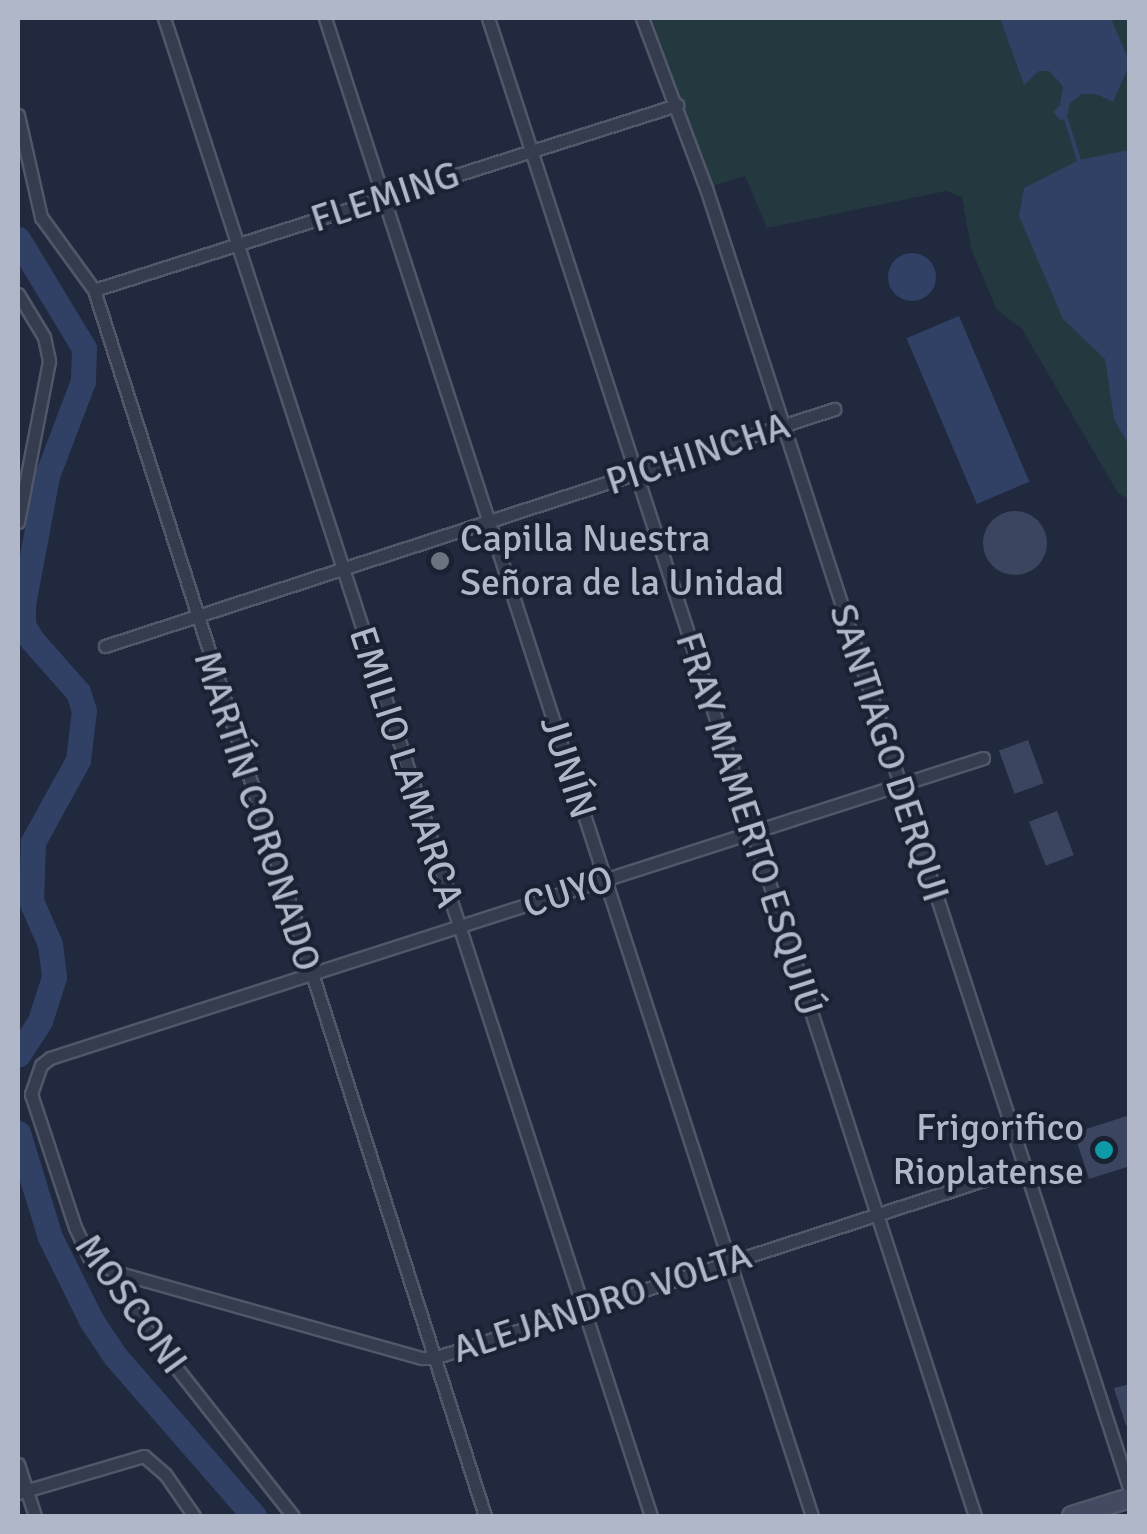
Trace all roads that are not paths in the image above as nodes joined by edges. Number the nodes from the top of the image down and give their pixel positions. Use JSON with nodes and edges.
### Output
{"nodes":[{"id":1,"x":164,"y":18,"type":"edge"},
{"id":2,"x":325,"y":18,"type":"edge"},
{"id":3,"x":488,"y":18,"type":"edge"},
{"id":4,"x":642,"y":18,"type":"edge"},
{"id":5,"x":677,"y":105,"type":"junction"},
{"id":6,"x":18,"y":114,"type":"edge"},
{"id":7,"x":531,"y":150,"type":"junction"},
{"id":8,"x":383,"y":197,"type":"junction"},
{"id":9,"x":237,"y":244,"type":"junction"},
{"id":10,"x":94,"y":290,"type":"junction"},
{"id":11,"x":18,"y":294,"type":"edge"},
{"id":12,"x":23,"y":314,"type":"edge"},
{"id":13,"x":834,"y":409,"type":"dead end"},
{"id":14,"x":784,"y":426,"type":"junction"},
{"id":15,"x":636,"y":474,"type":"junction"},
{"id":16,"x":18,"y":522,"type":"edge"},
{"id":17,"x":488,"y":522,"type":"junction"},
{"id":18,"x":342,"y":570,"type":"junction"},
{"id":19,"x":195,"y":618,"type":"junction"},
{"id":20,"x":105,"y":646,"type":"dead end"},
{"id":21,"x":983,"y":758,"type":"dead end"},
{"id":22,"x":900,"y":785,"type":"junction"},
{"id":23,"x":752,"y":832,"type":"junction"},
{"id":24,"x":604,"y":880,"type":"junction"},
{"id":25,"x":458,"y":927,"type":"junction"},
{"id":26,"x":310,"y":975,"type":"junction"},
{"id":27,"x":41,"y":1065,"type":"joint"},
{"id":28,"x":1024,"y":1167,"type":"junction"},
{"id":29,"x":874,"y":1216,"type":"junction"},
{"id":30,"x":728,"y":1263,"type":"junction"},
{"id":31,"x":119,"y":1273,"type":"junction"},
{"id":32,"x":582,"y":1310,"type":"junction"},
{"id":33,"x":434,"y":1358,"type":"junction"},
{"id":34,"x":18,"y":1464,"type":"edge"},
{"id":35,"x":22,"y":1491,"type":"edge"},
{"id":36,"x":1130,"y":1494,"type":"edge"},
{"id":37,"x":35,"y":1516,"type":"edge"},
{"id":38,"x":194,"y":1516,"type":"edge"},
{"id":39,"x":293,"y":1516,"type":"edge"},
{"id":40,"x":485,"y":1516,"type":"edge"},
{"id":41,"x":651,"y":1516,"type":"edge"},
{"id":42,"x":812,"y":1516,"type":"edge"},
{"id":43,"x":976,"y":1516,"type":"edge"},
{"id":44,"x":1072,"y":1516,"type":"edge"}],
"edges":[{"from":1,"to":9,"type":"street","name":"EMILIO LAMARCA"},
{"from":2,"to":8,"type":"street","name":"JUNÍN"},
{"from":3,"to":7,"type":"street","name":"FRAY MAMERTO ESQUIÚ"},
{"from":4,"to":5,"type":"street","name":"SANTIAGO DERQUI"},
{"from":5,"to":7,"type":"street","name":"FLEMING"},
{"from":5,"to":14,"type":"street","name":"SANTIAGO DERQUI"},
{"from":6,"to":10,"type":"street","name":"MARTÍN CORONADO"},
{"from":7,"to":8,"type":"street","name":"FLEMING"},
{"from":7,"to":15,"type":"street","name":"FRAY MAMERTO ESQUIÚ"},
{"from":8,"to":9,"type":"street","name":"FLEMING"},
{"from":8,"to":17,"type":"street","name":"JUNÍN"},
{"from":9,"to":10,"type":"street","name":"FLEMING"},
{"from":9,"to":18,"type":"street","name":"EMILIO LAMARCA"},
{"from":10,"to":19,"type":"street","name":"MARTÍN CORONADO"},
{"from":11,"to":12,"type":"street"},
{"from":12,"to":16,"type":"street"},
{"from":13,"to":14,"type":"street","name":"PICHINCHA"},
{"from":14,"to":15,"type":"street","name":"PICHINCHA"},
{"from":14,"to":22,"type":"street","name":"SANTIAGO DERQUI"},
{"from":15,"to":17,"type":"street","name":"PICHINCHA"},
{"from":15,"to":23,"type":"street","name":"FRAY MAMERTO ESQUIÚ"},
{"from":17,"to":18,"type":"street","name":"PICHINCHA"},
{"from":17,"to":24,"type":"street","name":"JUNÍN"},
{"from":18,"to":19,"type":"street","name":"PICHINCHA"},
{"from":18,"to":25,"type":"street","name":"EMILIO LAMARCA"},
{"from":19,"to":20,"type":"street","name":"PICHINCHA"},
{"from":19,"to":26,"type":"street","name":"MARTÍN CORONADO"},
{"from":21,"to":22,"type":"street","name":"CUYO"},
{"from":22,"to":23,"type":"street","name":"CUYO"},
{"from":22,"to":28,"type":"street","name":"SANTIAGO DERQUI"},
{"from":23,"to":24,"type":"street","name":"CUYO"},
{"from":23,"to":29,"type":"street","name":"FRAY MAMERTO ESQUIÚ"},
{"from":24,"to":25,"type":"street","name":"CUYO"},
{"from":24,"to":30,"type":"street","name":"JUNÍN"},
{"from":25,"to":26,"type":"street","name":"CUYO"},
{"from":25,"to":32,"type":"street","name":"EMILIO LAMARCA"},
{"from":26,"to":27,"type":"street","name":"CUYO"},
{"from":26,"to":33,"type":"street","name":"MARTÍN CORONADO"},
{"from":27,"to":31,"type":"street","name":"MOSCONI"},
{"from":28,"to":29,"type":"street","name":"ALEJANDRO VOLTA"},
{"from":28,"to":36,"type":"street","name":"SANTIAGO DERQUI"},
{"from":29,"to":30,"type":"street","name":"ALEJANDRO VOLTA"},
{"from":29,"to":43,"type":"street","name":"FRAY MAMERTO ESQUIÚ"},
{"from":30,"to":32,"type":"street","name":"ALEJANDRO VOLTA"},
{"from":30,"to":42,"type":"street","name":"JUNÍN"},
{"from":31,"to":33,"type":"street","name":"ALEJANDRO VOLTA"},
{"from":31,"to":39,"type":"street","name":"MOSCONI"},
{"from":32,"to":33,"type":"street","name":"ALEJANDRO VOLTA"},
{"from":32,"to":41,"type":"street","name":"EMILIO LAMARCA"},
{"from":33,"to":40,"type":"street","name":"MARTÍN CORONADO"},
{"from":34,"to":35,"type":"street"},
{"from":35,"to":37,"type":"street"},
{"from":35,"to":38,"type":"street"},
{"from":36,"to":44,"type":"main road"}]}
